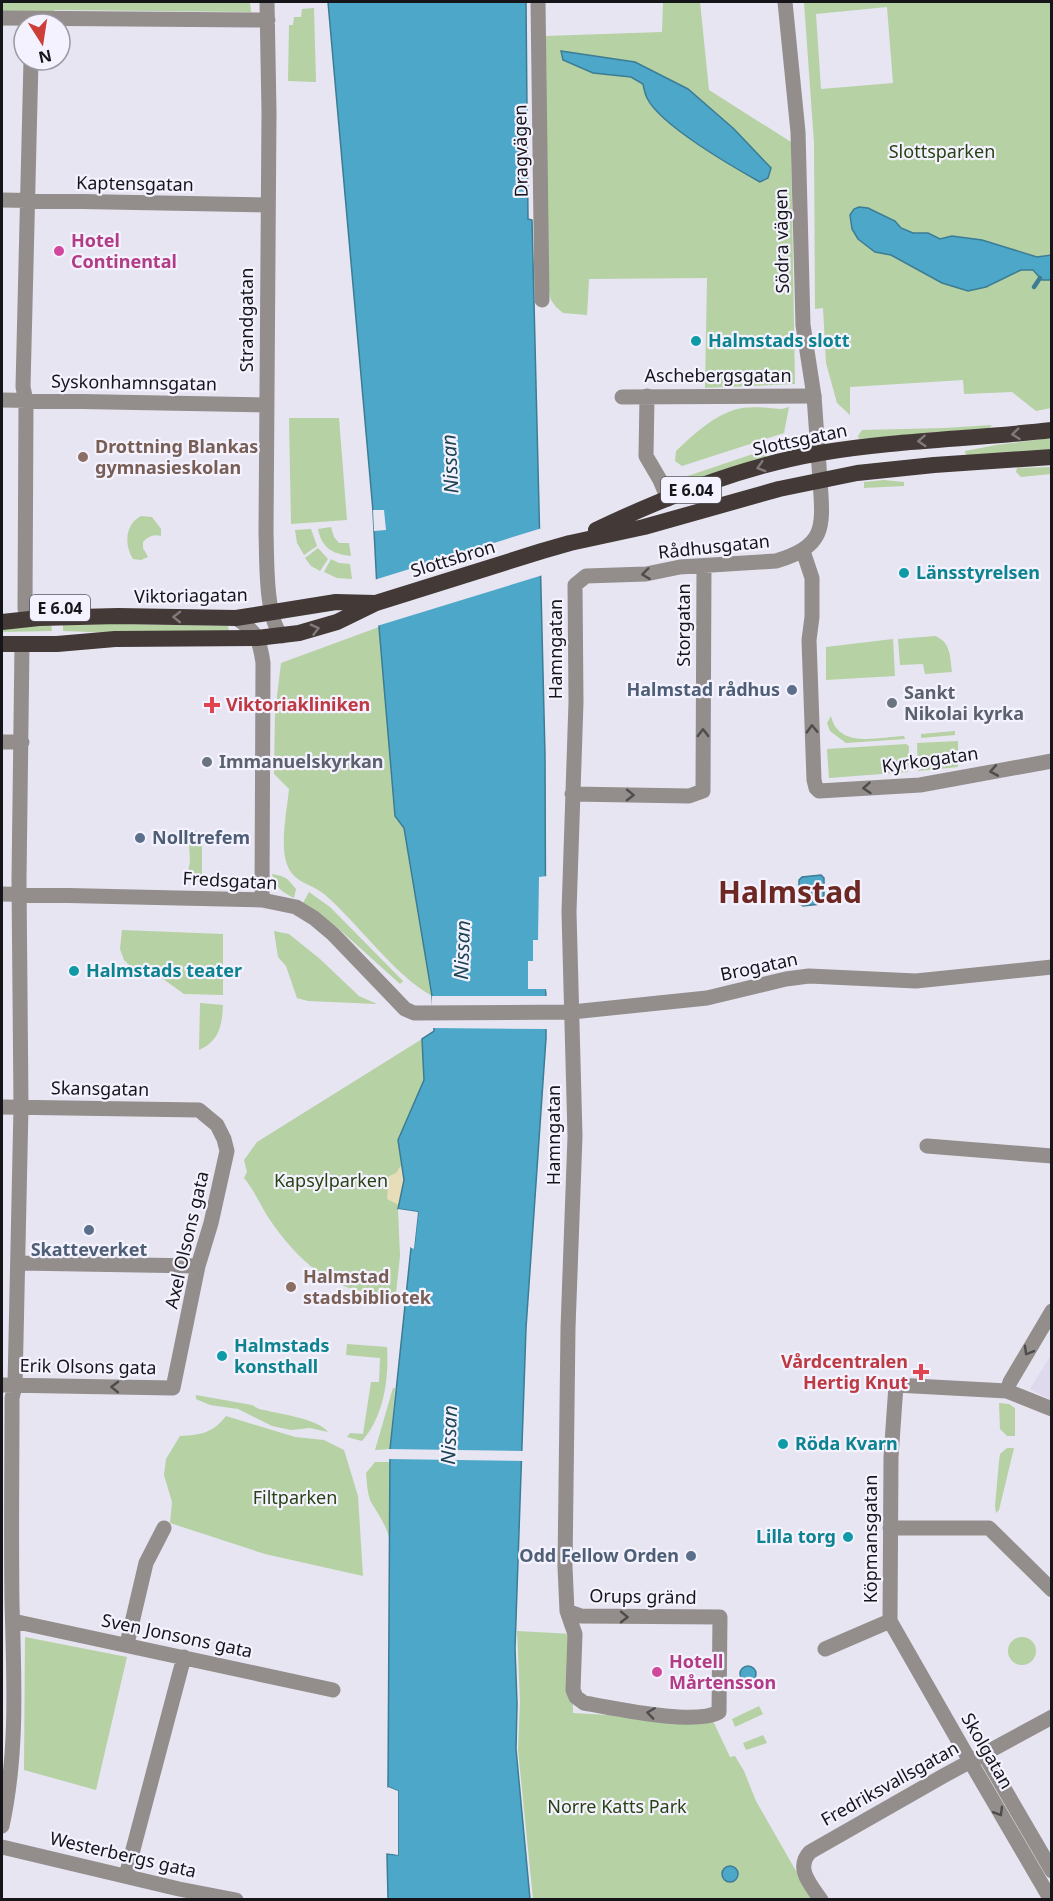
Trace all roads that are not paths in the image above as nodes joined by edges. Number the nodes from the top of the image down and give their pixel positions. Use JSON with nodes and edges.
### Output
{"nodes":[{"id":1,"x":267,"y":2,"type":"edge"},
{"id":2,"x":538,"y":2,"type":"edge"},
{"id":3,"x":786,"y":2,"type":"edge"},
{"id":4,"x":268,"y":20,"type":"junction"},
{"id":5,"x":72,"y":21,"type":"edge"},
{"id":6,"x":31,"y":72,"type":"edge"},
{"id":7,"x":2,"y":200,"type":"edge"},
{"id":8,"x":28,"y":201,"type":"junction"},
{"id":9,"x":267,"y":205,"type":"junction"},
{"id":10,"x":542,"y":300,"type":"dead end"},
{"id":11,"x":622,"y":396,"type":"dead end"},
{"id":12,"x":647,"y":396,"type":"junction"},
{"id":13,"x":814,"y":396,"type":"junction"},
{"id":14,"x":2,"y":400,"type":"edge"},
{"id":15,"x":26,"y":400,"type":"junction"},
{"id":16,"x":266,"y":405,"type":"junction"},
{"id":17,"x":1052,"y":430,"type":"edge"},
{"id":18,"x":818,"y":453,"type":"junction"},
{"id":19,"x":1052,"y":458,"type":"edge"},
{"id":20,"x":820,"y":480,"type":"junction"},
{"id":21,"x":668,"y":499,"type":"junction"},
{"id":22,"x":570,"y":543,"type":"junction"},
{"id":23,"x":542,"y":551,"type":"joint"},
{"id":24,"x":803,"y":551,"type":"junction"},
{"id":25,"x":704,"y":566,"type":"junction"},
{"id":26,"x":586,"y":576,"type":"joint"},
{"id":27,"x":375,"y":603,"type":"junction"},
{"id":28,"x":25,"y":609,"type":"junction"},
{"id":29,"x":2,"y":615,"type":"edge"},
{"id":30,"x":118,"y":616,"type":"junction"},
{"id":31,"x":236,"y":618,"type":"junction"},
{"id":32,"x":2,"y":622,"type":"edge"},
{"id":33,"x":276,"y":625,"type":"junction"},
{"id":34,"x":2,"y":638,"type":"edge"},
{"id":35,"x":257,"y":638,"type":"junction"},
{"id":36,"x":115,"y":639,"type":"junction"},
{"id":37,"x":2,"y":644,"type":"edge"},
{"id":38,"x":22,"y":645,"type":"junction"},
{"id":39,"x":2,"y":742,"type":"edge"},
{"id":40,"x":22,"y":742,"type":"junction"},
{"id":41,"x":1052,"y":761,"type":"edge"},
{"id":42,"x":572,"y":794,"type":"junction"},
{"id":43,"x":2,"y":894,"type":"edge"},
{"id":44,"x":20,"y":895,"type":"junction"},
{"id":45,"x":262,"y":900,"type":"junction"},
{"id":46,"x":1052,"y":967,"type":"edge"},
{"id":47,"x":423,"y":1012,"type":"joint"},
{"id":48,"x":572,"y":1012,"type":"junction"},
{"id":49,"x":2,"y":1107,"type":"edge"},
{"id":50,"x":21,"y":1107,"type":"junction"},
{"id":51,"x":199,"y":1110,"type":"joint"},
{"id":52,"x":927,"y":1146,"type":"dead end"},
{"id":53,"x":1052,"y":1156,"type":"edge"},
{"id":54,"x":19,"y":1263,"type":"junction"},
{"id":55,"x":198,"y":1266,"type":"junction"},
{"id":56,"x":1052,"y":1311,"type":"edge"},
{"id":57,"x":8,"y":1386,"type":"edge"},
{"id":58,"x":173,"y":1388,"type":"joint"},
{"id":59,"x":1007,"y":1391,"type":"junction"},
{"id":60,"x":1052,"y":1409,"type":"edge"},
{"id":61,"x":164,"y":1528,"type":"dead end"},
{"id":62,"x":890,"y":1528,"type":"junction"},
{"id":63,"x":7,"y":1557,"type":"edge"},
{"id":64,"x":1052,"y":1590,"type":"edge"},
{"id":65,"x":567,"y":1611,"type":"junction"},
{"id":66,"x":13,"y":1621,"type":"junction"},
{"id":67,"x":890,"y":1621,"type":"junction"},
{"id":68,"x":127,"y":1644,"type":"junction"},
{"id":69,"x":825,"y":1649,"type":"dead end"},
{"id":70,"x":184,"y":1657,"type":"junction"},
{"id":71,"x":333,"y":1690,"type":"dead end"},
{"id":72,"x":719,"y":1712,"type":"joint"},
{"id":73,"x":1052,"y":1717,"type":"edge"},
{"id":74,"x":984,"y":1754,"type":"junction"},
{"id":75,"x":970,"y":1761,"type":"junction"},
{"id":76,"x":2,"y":1826,"type":"edge"},
{"id":77,"x":2,"y":1848,"type":"edge"},
{"id":78,"x":1052,"y":1871,"type":"edge"},
{"id":79,"x":126,"y":1876,"type":"junction"},
{"id":80,"x":179,"y":1894,"type":"edge"},
{"id":81,"x":236,"y":1899,"type":"edge"},
{"id":82,"x":821,"y":1899,"type":"edge"},
{"id":83,"x":1051,"y":1899,"type":"edge"}],
"edges":[{"from":1,"to":4,"type":"street","name":"Strandgatan"},
{"from":2,"to":10,"type":"street","name":"Dragvägen"},
{"from":3,"to":13,"type":"street","name":"Södra vägen"},
{"from":4,"to":5,"type":"street"},
{"from":4,"to":9,"type":"street","name":"Strandgatan"},
{"from":6,"to":8,"type":"street"},
{"from":7,"to":8,"type":"street","name":"Kaptensgatan"},
{"from":8,"to":9,"type":"street","name":"Kaptensgatan"},
{"from":8,"to":15,"type":"street"},
{"from":9,"to":16,"type":"street","name":"Strandgatan"},
{"from":11,"to":12,"type":"street","name":"Aschebergsgatan"},
{"from":12,"to":13,"type":"street","name":"Aschebergsgatan"},
{"from":12,"to":21,"type":"street"},
{"from":13,"to":18,"type":"street","name":"Södra vägen"},
{"from":14,"to":15,"type":"street","name":"Syskonhamnsgatan"},
{"from":15,"to":16,"type":"street","name":"Syskonhamnsgatan"},
{"from":15,"to":28,"type":"street"},
{"from":16,"to":33,"type":"street","name":"Strandgatan"},
{"from":17,"to":18,"type":"highway","name":"Slottsgatan","number":"E 6.04","one_way":true},
{"from":18,"to":20,"type":"street","name":"Södra vägen"},
{"from":18,"to":21,"type":"highway","name":"Slottsgatan","number":"E 6.04","one_way":true},
{"from":19,"to":20,"type":"highway","name":"Slottsgatan","number":"E 6.04"},
{"from":20,"to":22,"type":"highway","name":"Slottsgatan","number":"E 6.04"},
{"from":20,"to":24,"type":"street"},
{"from":21,"to":22,"type":"highway","name":"Slottsgatan","number":"E 6.04"},
{"from":22,"to":23,"type":"highway","name":"Slottsgatan","number":"E 6.04"},
{"from":23,"to":27,"type":"highway","name":"Slottsbron","number":"E 6.04"},
{"from":24,"to":25,"type":"street","name":"Rådhusgatan"},
{"from":41,"to":24,"type":"street","name":"Kyrkogatan","one_way":true},
{"from":25,"to":26,"type":"street","name":"Rådhusgatan","one_way":true},
{"from":42,"to":25,"type":"street","name":"Storgatan","one_way":true},
{"from":26,"to":42,"type":"street","name":"Hamngatan"},
{"from":33,"to":27,"type":"highway","name":"Viktoriagatan","number":"E 6.04","one_way":true},
{"from":27,"to":33,"type":"highway","name":"Viktoriagatan","number":"E 6.04"},
{"from":28,"to":29,"type":"highway","name":"Viktoriagatan","number":"E 6.04"},
{"from":28,"to":30,"type":"highway","name":"Viktoriagatan","number":"E 6.04"},
{"from":31,"to":30,"type":"highway","name":"Viktoriagatan","number":"E 6.04","one_way":true},
{"from":30,"to":32,"type":"highway","name":"Viktoriagatan","number":"E 6.04"},
{"from":31,"to":33,"type":"highway","name":"Viktoriagatan","number":"E 6.04"},
{"from":31,"to":35,"type":"street"},
{"from":33,"to":35,"type":"highway","name":"Viktoriagatan","number":"E 6.04"},
{"from":34,"to":36,"type":"highway","name":"Viktoriagatan","number":"E 6.04"},
{"from":35,"to":36,"type":"highway","name":"Viktoriagatan","number":"E 6.04"},
{"from":35,"to":45,"type":"street"},
{"from":36,"to":38,"type":"highway","name":"Viktoriagatan","number":"E 6.04"},
{"from":37,"to":38,"type":"highway","name":"Viktoriagatan","number":"E 6.04"},
{"from":38,"to":40,"type":"street"},
{"from":39,"to":40,"type":"street"},
{"from":40,"to":44,"type":"street"},
{"from":42,"to":48,"type":"street","name":"Hamngatan"},
{"from":43,"to":44,"type":"street","name":"Fredsgatan"},
{"from":44,"to":45,"type":"street","name":"Fredsgatan"},
{"from":44,"to":50,"type":"street"},
{"from":45,"to":47,"type":"street","name":"Fredsgatan"},
{"from":46,"to":48,"type":"street","name":"Brogatan"},
{"from":47,"to":48,"type":"street","name":"Brogatan"},
{"from":48,"to":65,"type":"street","name":"Hamngatan"},
{"from":49,"to":50,"type":"street","name":"Skansgatan"},
{"from":50,"to":51,"type":"street","name":"Skansgatan"},
{"from":50,"to":54,"type":"street"},
{"from":51,"to":55,"type":"street","name":"Axel Olsons gata"},
{"from":52,"to":53,"type":"street"},
{"from":54,"to":55,"type":"street"},
{"from":54,"to":57,"type":"street"},
{"from":55,"to":58,"type":"street","name":"Axel Olsons gata"},
{"from":56,"to":59,"type":"street","one_way":true},
{"from":58,"to":57,"type":"street","name":"Erik Olsons gata","one_way":true},
{"from":57,"to":63,"type":"street"},
{"from":59,"to":60,"type":"street"},
{"from":59,"to":62,"type":"street","name":"Köpmansgatan"},
{"from":61,"to":68,"type":"street"},
{"from":62,"to":64,"type":"street"},
{"from":62,"to":67,"type":"street","name":"Köpmansgatan"},
{"from":63,"to":66,"type":"street"},
{"from":72,"to":65,"type":"street","name":"Hamngatan","one_way":true},
{"from":65,"to":72,"type":"street","name":"Orups gränd","one_way":true},
{"from":66,"to":68,"type":"street","name":"Sven Jonsons gata"},
{"from":66,"to":76,"type":"street"},
{"from":67,"to":69,"type":"street"},
{"from":67,"to":75,"type":"street","name":"Skolgatan"},
{"from":68,"to":70,"type":"street","name":"Sven Jonsons gata"},
{"from":70,"to":71,"type":"street","name":"Sven Jonsons gata"},
{"from":70,"to":79,"type":"street"},
{"from":73,"to":74,"type":"street","name":"Fredriksvallsgatan"},
{"from":74,"to":75,"type":"street","name":"Fredriksvallsgatan"},
{"from":74,"to":78,"type":"street","name":"Skolgatan"},
{"from":75,"to":82,"type":"street","name":"Fredriksvallsgatan"},
{"from":75,"to":83,"type":"street","name":"Skolgatan","one_way":true},
{"from":77,"to":79,"type":"street","name":"Westerbergs gata"},
{"from":79,"to":80,"type":"street","name":"Westerbergs gata"},
{"from":80,"to":81,"type":"street","name":"Westerbergs gata"}]}
